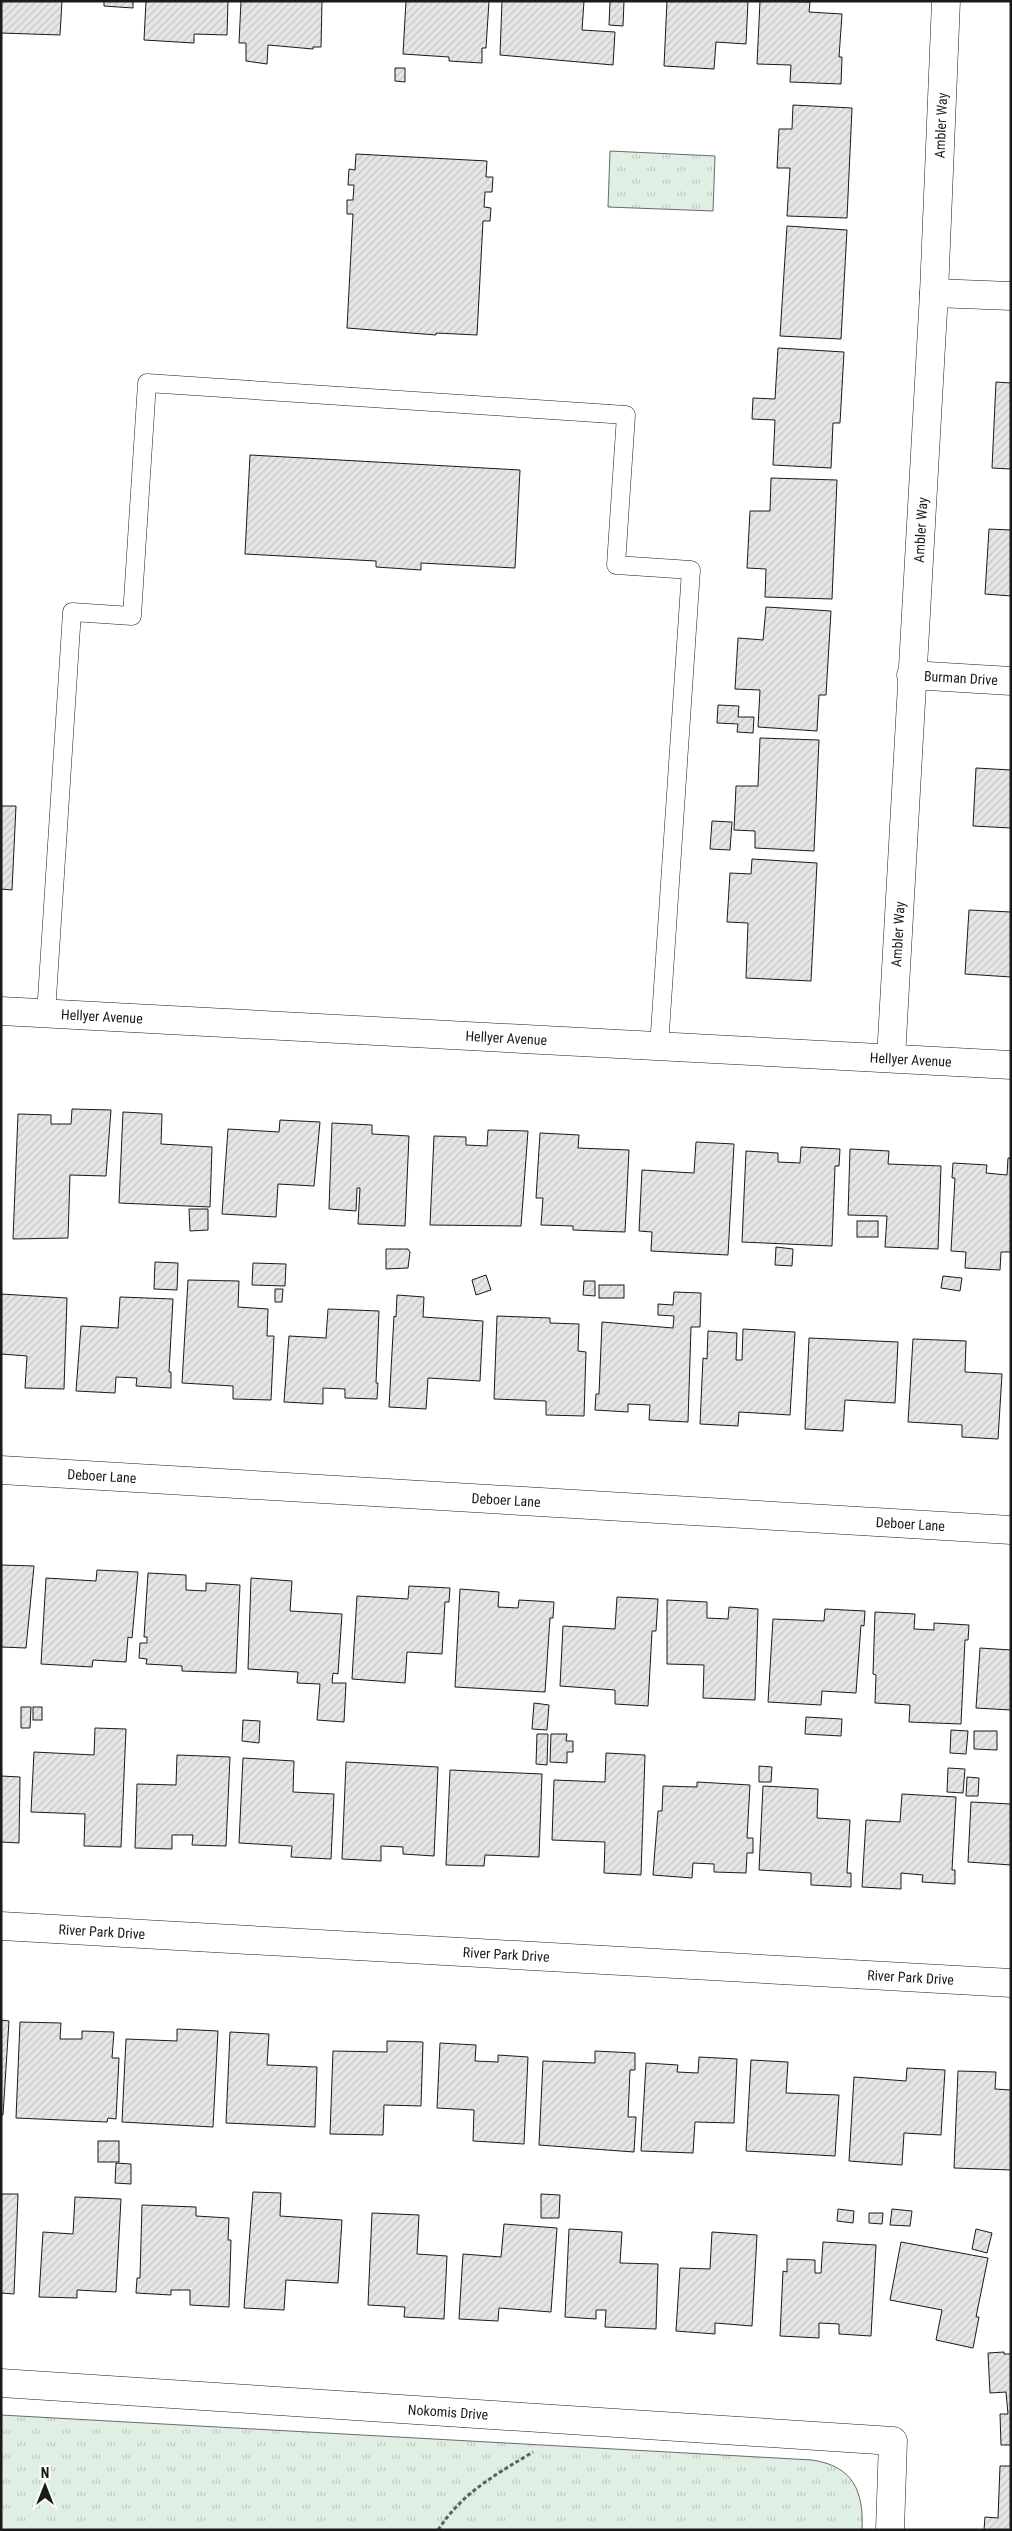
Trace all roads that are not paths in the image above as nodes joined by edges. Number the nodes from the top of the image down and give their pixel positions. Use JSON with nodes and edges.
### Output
{"nodes":[{"id":1,"x":946,"y":1,"type":"edge"},
{"id":2,"x":934,"y":294,"type":"junction"},
{"id":3,"x":1011,"y":296,"type":"edge"},
{"id":4,"x":911,"y":675,"type":"junction"},
{"id":5,"x":1011,"y":681,"type":"edge"},
{"id":6,"x":1,"y":1011,"type":"edge"},
{"id":7,"x":46,"y":1014,"type":"junction"},
{"id":8,"x":659,"y":1047,"type":"junction"},
{"id":9,"x":891,"y":1058,"type":"junction"},
{"id":10,"x":1011,"y":1065,"type":"edge"},
{"id":11,"x":1,"y":1470,"type":"edge"},
{"id":12,"x":1011,"y":1530,"type":"edge"},
{"id":13,"x":1,"y":1926,"type":"edge"},
{"id":14,"x":1011,"y":1982,"type":"edge"},
{"id":15,"x":1,"y":2383,"type":"edge"},
{"id":16,"x":890,"y":2530,"type":"edge"}],
"edges":[{"from":1,"to":2,"type":"street","name":"Ambler Way"},
{"from":2,"to":3,"type":"street"},
{"from":2,"to":4,"type":"street","name":"Ambler Way"},
{"from":4,"to":5,"type":"street","name":"Burman Drive"},
{"from":4,"to":9,"type":"street","name":"Ambler Way"},
{"from":6,"to":7,"type":"street","name":"Hellyer Avenue"},
{"from":7,"to":8,"type":"street","name":"Hellyer Avenue"},
{"from":7,"to":8,"type":"lane"},
{"from":8,"to":9,"type":"street","name":"Hellyer Avenue"},
{"from":9,"to":10,"type":"street","name":"Hellyer Avenue"},
{"from":11,"to":12,"type":"street","name":"Deboer Lane"},
{"from":13,"to":14,"type":"street","name":"River Park Drive"},
{"from":15,"to":16,"type":"street","name":"Nokomis Drive"}]}
